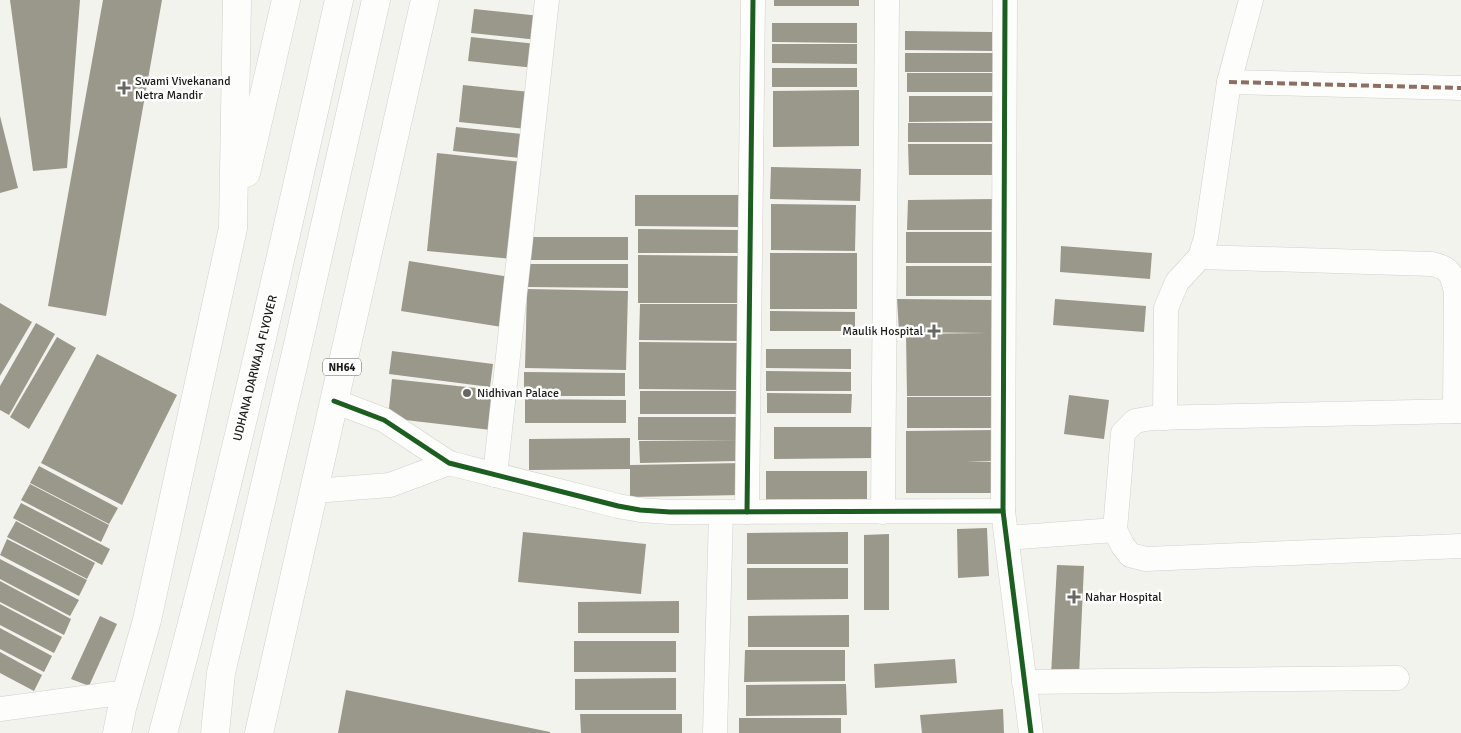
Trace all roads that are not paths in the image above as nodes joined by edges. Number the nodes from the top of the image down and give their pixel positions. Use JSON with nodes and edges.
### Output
{"nodes":[{"id":1,"x":237,"y":0,"type":"edge"},
{"id":2,"x":286,"y":0,"type":"edge"},
{"id":3,"x":338,"y":0,"type":"edge"},
{"id":4,"x":376,"y":0,"type":"edge"},
{"id":5,"x":425,"y":0,"type":"edge"},
{"id":6,"x":546,"y":0,"type":"edge"},
{"id":7,"x":753,"y":0,"type":"edge"},
{"id":8,"x":886,"y":0,"type":"edge"},
{"id":9,"x":1005,"y":0,"type":"edge"},
{"id":10,"x":1251,"y":0,"type":"edge"},
{"id":11,"x":1229,"y":82,"type":"junction"},
{"id":12,"x":1461,"y":88,"type":"edge"},
{"id":13,"x":233,"y":228,"type":"junction"},
{"id":14,"x":1200,"y":257,"type":"junction"},
{"id":15,"x":334,"y":401,"type":"junction"},
{"id":16,"x":1458,"y":411,"type":"edge"},
{"id":17,"x":1165,"y":418,"type":"junction"},
{"id":18,"x":449,"y":463,"type":"junction"},
{"id":19,"x":495,"y":475,"type":"junction"},
{"id":20,"x":314,"y":492,"type":"junction"},
{"id":21,"x":1003,"y":511,"type":"junction"},
{"id":22,"x":747,"y":512,"type":"junction"},
{"id":23,"x":883,"y":512,"type":"junction"},
{"id":24,"x":721,"y":513,"type":"junction"},
{"id":25,"x":1115,"y":530,"type":"junction"},
{"id":26,"x":1007,"y":538,"type":"junction"},
{"id":27,"x":1461,"y":546,"type":"edge"},
{"id":28,"x":1397,"y":678,"type":"dead end"},
{"id":29,"x":1024,"y":682,"type":"junction"},
{"id":30,"x":127,"y":692,"type":"junction"},
{"id":31,"x":0,"y":709,"type":"edge"},
{"id":32,"x":117,"y":733,"type":"edge"},
{"id":33,"x":163,"y":733,"type":"edge"},
{"id":34,"x":215,"y":733,"type":"edge"},
{"id":35,"x":259,"y":733,"type":"edge"},
{"id":36,"x":715,"y":733,"type":"edge"},
{"id":37,"x":1031,"y":733,"type":"edge"}],
"edges":[{"from":1,"to":13,"type":"highway"},
{"from":2,"to":13,"type":"highway"},
{"from":3,"to":33,"type":"highway","name":"UDHANA DARWAJA FLYOVER"},
{"from":4,"to":34,"type":"highway"},
{"from":5,"to":15,"type":"highway","number":"NH64"},
{"from":6,"to":19,"type":"street"},
{"from":7,"to":22,"type":"street"},
{"from":8,"to":23,"type":"street"},
{"from":9,"to":21,"type":"street"},
{"from":10,"to":11,"type":"street"},
{"from":11,"to":12,"type":"street"},
{"from":11,"to":14,"type":"street"},
{"from":13,"to":30,"type":"highway"},
{"from":14,"to":16,"type":"street"},
{"from":14,"to":17,"type":"street"},
{"from":15,"to":18,"type":"street"},
{"from":15,"to":20,"type":"highway","number":"NH64"},
{"from":16,"to":17,"type":"street"},
{"from":17,"to":25,"type":"street"},
{"from":18,"to":19,"type":"street"},
{"from":18,"to":20,"type":"street"},
{"from":19,"to":24,"type":"street"},
{"from":20,"to":35,"type":"highway","number":"NH64"},
{"from":21,"to":23,"type":"street"},
{"from":21,"to":26,"type":"street"},
{"from":22,"to":23,"type":"street"},
{"from":22,"to":24,"type":"street"},
{"from":24,"to":36,"type":"street"},
{"from":25,"to":26,"type":"street"},
{"from":25,"to":27,"type":"street"},
{"from":26,"to":29,"type":"street"},
{"from":28,"to":29,"type":"street"},
{"from":29,"to":37,"type":"street"},
{"from":30,"to":31,"type":"street"},
{"from":30,"to":32,"type":"highway"}]}
